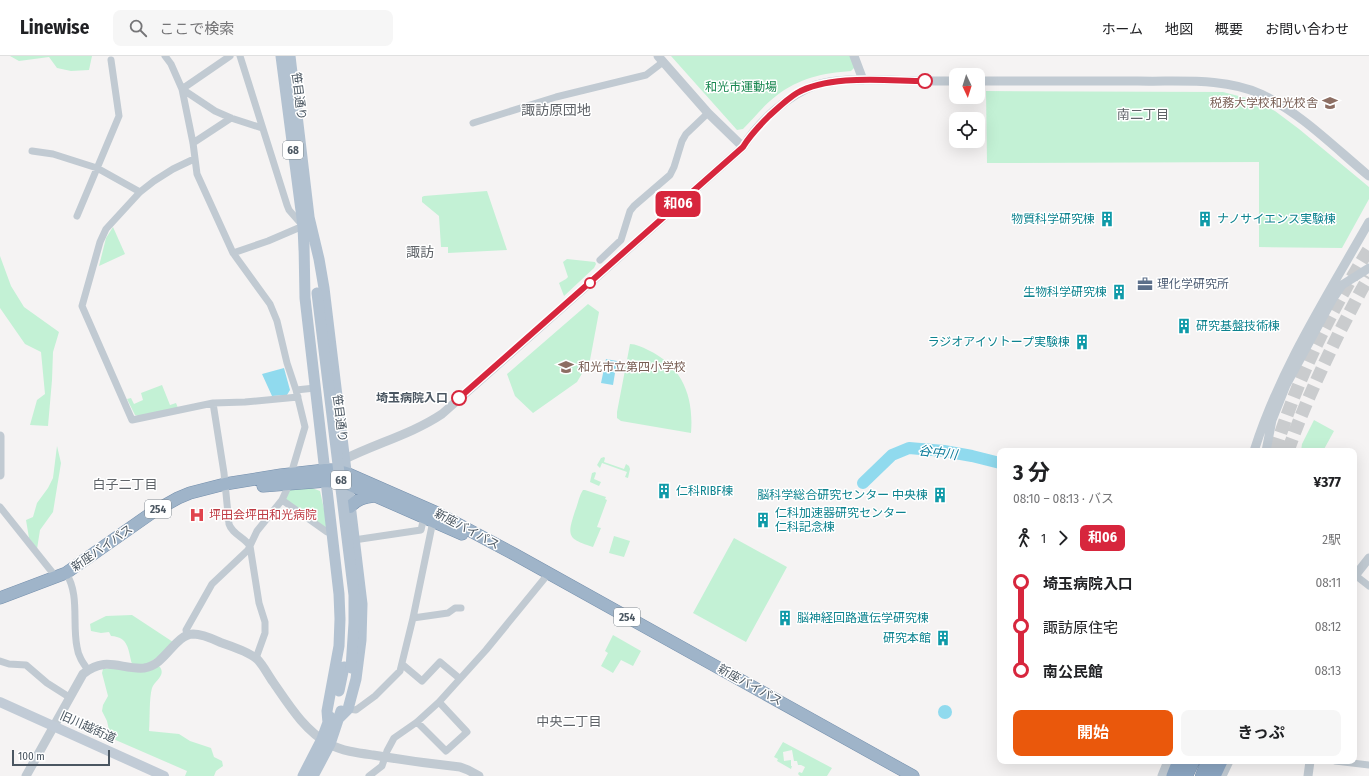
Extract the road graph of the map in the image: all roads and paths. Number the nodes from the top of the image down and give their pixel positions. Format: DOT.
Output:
graph roads {
  1 [pos="165,56"];
  2 [pos="230,56"];
  3 [pos="240,56"];
  4 [pos="281,56"];
  5 [pos="290,56"];
  6 [pos="854,56"];
  7 [pos="661,59"];
  8 [pos="112,60"];
  9 [pos="863,80"];
  10 [pos="949,81"];
  11 [pos="985,81"];
  12 [pos="182,89"];
  13 [pos="708,113"];
  14 [pos="231,118"];
  15 [pos="473,123"];
  16 [pos="262,128"];
  17 [pos="193,143"];
  18 [pos="743,147"];
  19 [pos="32,151"];
  20 [pos="194,159"];
  21 [pos="97,168"];
  22 [pos="1369,176"];
  23 [pos="140,192"];
  24 [pos="77,216"];
  25 [pos="306,222"];
  26 [pos="1369,222"];
  27 [pos="304,244"];
  28 [pos="233,253"];
  29 [pos="600,260"];
  30 [pos="1369,268"];
  31 [pos="314,295"];
  32 [pos="315,388"];
  33 [pos="297,394"];
  34 [pos="213,403"];
  35 [pos="341,435"];
  36 [pos="0,436"];
  37 [pos="321,438"];
  38 [pos="1255,448"];
  39 [pos="1267,448"];
  40 [pos="344,459"];
  41 [pos="0,475"];
  42 [pos="336,476"];
  43 [pos="290,478"];
  44 [pos="226,488"];
  45 [pos="375,496"];
  46 [pos="282,500"];
  47 [pos="0,507"];
  48 [pos="350,507"];
  49 [pos="428,519"];
  50 [pos="332,532"];
  51 [pos="354,540"];
  52 [pos="250,546"];
  53 [pos="1369,558"];
  54 [pos="1357,573"];
  55 [pos="64,576"];
  56 [pos="1357,577"];
  57 [pos="544,579"];
  58 [pos="1369,586"];
  59 [pos="0,598"];
  60 [pos="0,605"];
  61 [pos="460,608"];
  62 [pos="413,618"];
  63 [pos="187,635"];
  64 [pos="256,658"];
  65 [pos="0,661"];
  66 [pos="403,665"];
  67 [pos="348,668"];
  68 [pos="88,670"];
  69 [pos="459,678"];
  70 [pos="70,697"];
  71 [pos="0,702"];
  72 [pos="439,702"];
  73 [pos="348,710"];
  74 [pos="339,718"];
  75 [pos="417,722"];
  76 [pos="328,723"];
  77 [pos="54,726"];
  78 [pos="326,742"];
  79 [pos="386,758"];
  80 [pos="1357,763"];
  81 [pos="1167,764"];
  82 [pos="1178,764"];
  83 [pos="1192,764"];
  84 [pos="1207,764"];
  85 [pos="1219,764"];
  86 [pos="1228,764"];
  87 [pos="1310,764"];
  88 [pos="1369,764"];
  89 [pos="26,776"];
  90 [pos="164,776"];
  91 [pos="303,776"];
  92 [pos="313,776"];
  93 [pos="369,776"];
  94 [pos="479,776"];
  95 [pos="900,776"];
  96 [pos="913,776"];
  97 [pos="1162,776"];
  98 [pos="1172,776"];
  99 [pos="1186,776"];
  100 [pos="1202,776"];
  101 [pos="1214,776"];
  102 [pos="1222,776"];
  103 [pos="1308,776"];
  1 -- 12 [label="street"];
  2 -- 12 [label="street"];
  3 -- 16 [label="street"];
  4 -- 25 [label="main road, 笹目通り / 68"];
  5 -- 25 [label="main road, 笹目通り / 68"];
  6 -- 9 [label="street"];
  7 -- 13 [label="street"];
  7 -- 15 [label="street"];
  8 -- 21 [label="street"];
  9 -- 10 [label="street"];
  9 -- 18 [label="street"];
  11 -- 22 [label="street"];
  12 -- 14 [label="street"];
  12 -- 17 [label="street"];
  13 -- 18 [label="street"];
  13 -- 29 [label="street"];
  14 -- 16 [label="street"];
  14 -- 17 [label="street"];
  16 -- 25 [label="street"];
  17 -- 20 [label="street"];
  18 -- 40 [label="street"];
  19 -- 21 [label="street"];
  20 -- 23 [label="street"];
  20 -- 28 [label="street"];
  21 -- 23 [label="street"];
  21 -- 24 [label="street"];
  23 -- 34 [label="street"];
  25 -- 27 [label="main road, 笹目通り / 68"];
  25 -- 28 [label="street"];
  25 -- 31 [label="main road, 笹目通り / 68"];
  25 -- 35 [label="main road"];
  26 -- 38 [label="street"];
  27 -- 31 [label="main road, 笹目通り / 68"];
  27 -- 32 [label="main road"];
  28 -- 33 [label="street"];
  30 -- 39 [label="street"];
  31 -- 67 [label="main road, 笹目通り / 68"];
  32 -- 33 [label="street"];
  32 -- 37 [label="main road"];
  33 -- 34 [label="street"];
  33 -- 43 [label="street"];
  34 -- 44 [label="street"];
  35 -- 37 [label="main road"];
  35 -- 40 [label="main road"];
  36 -- 41 [label="street"];
  37 -- 42 [label="main road"];
  40 -- 42 [label="main road"];
  42 -- 43 [label="highway, 新座バイパス / 254"];
  42 -- 45 [label="highway, 新座バイパス / 254"];
  42 -- 48 [label="main road"];
  42 -- 50 [label="main road"];
  42 -- 96 [label="highway, 新座バイパス / 254"];
  43 -- 44 [label="highway, 新座バイパス / 254"];
  43 -- 46 [label="street"];
  44 -- 52 [label="street"];
  44 -- 55 [label="highway, 新座バイパス / 254"];
  45 -- 48 [label="highway"];
  45 -- 49 [label="highway, 新座バイパス / 254"];
  46 -- 50 [label="street"];
  46 -- 52 [label="street"];
  47 -- 55 [label="street"];
  48 -- 51 [label="main road"];
  49 -- 51 [label="street"];
  49 -- 57 [label="highway, 新座バイパス / 254"];
  49 -- 62 [label="street"];
  50 -- 76 [label="main road"];
  51 -- 73 [label="main road"];
  52 -- 63 [label="street"];
  52 -- 64 [label="street"];
  53 -- 54 [label="street"];
  55 -- 59 [label="highway, 新座バイパス / 254"];
  55 -- 60 [label="highway, 新座バイパス / 254"];
  55 -- 68 [label="street"];
  56 -- 58 [label="street"];
  57 -- 69 [label="street"];
  57 -- 95 [label="highway, 新座バイパス / 254"];
  61 -- 62 [label="street"];
  62 -- 66 [label="street"];
  63 -- 64 [label="street"];
  63 -- 68 [label="street"];
  64 -- 78 [label="street"];
  65 -- 70 [label="street"];
  66 -- 69 [label="street"];
  66 -- 73 [label="street"];
  67 -- 74 [label="main road, 笹目通り / 68"];
  67 -- 76 [label="main road, 笹目通り / 68"];
  68 -- 70 [label="street"];
  69 -- 72 [label="street"];
  70 -- 77 [label="street"];
  71 -- 77 [label="main road, 旧川越街道"];
  72 -- 75 [label="street"];
  72 -- 75 [label="street"];
  73 -- 74 [label="main road"];
  74 -- 78 [label="main road, 笹目通り / 68"];
  75 -- 79 [label="street"];
  76 -- 78 [label="main road, 笹目通り / 68"];
  77 -- 89 [label="street"];
  77 -- 90 [label="main road, 旧川越街道"];
  78 -- 79 [label="street"];
  78 -- 91 [label="main road, 笹目通り / 68"];
  78 -- 92 [label="main road, 笹目通り / 68"];
  79 -- 93 [label="street"];
  79 -- 94 [label="street"];
  80 -- 88 [label="street"];
  81 -- 97 [label="street"];
  82 -- 98 [label="highway"];
  83 -- 99 [label="highway"];
  84 -- 100 [label="highway"];
  85 -- 101 [label="highway"];
  86 -- 102 [label="street"];
  87 -- 103 [label="street"];
}
